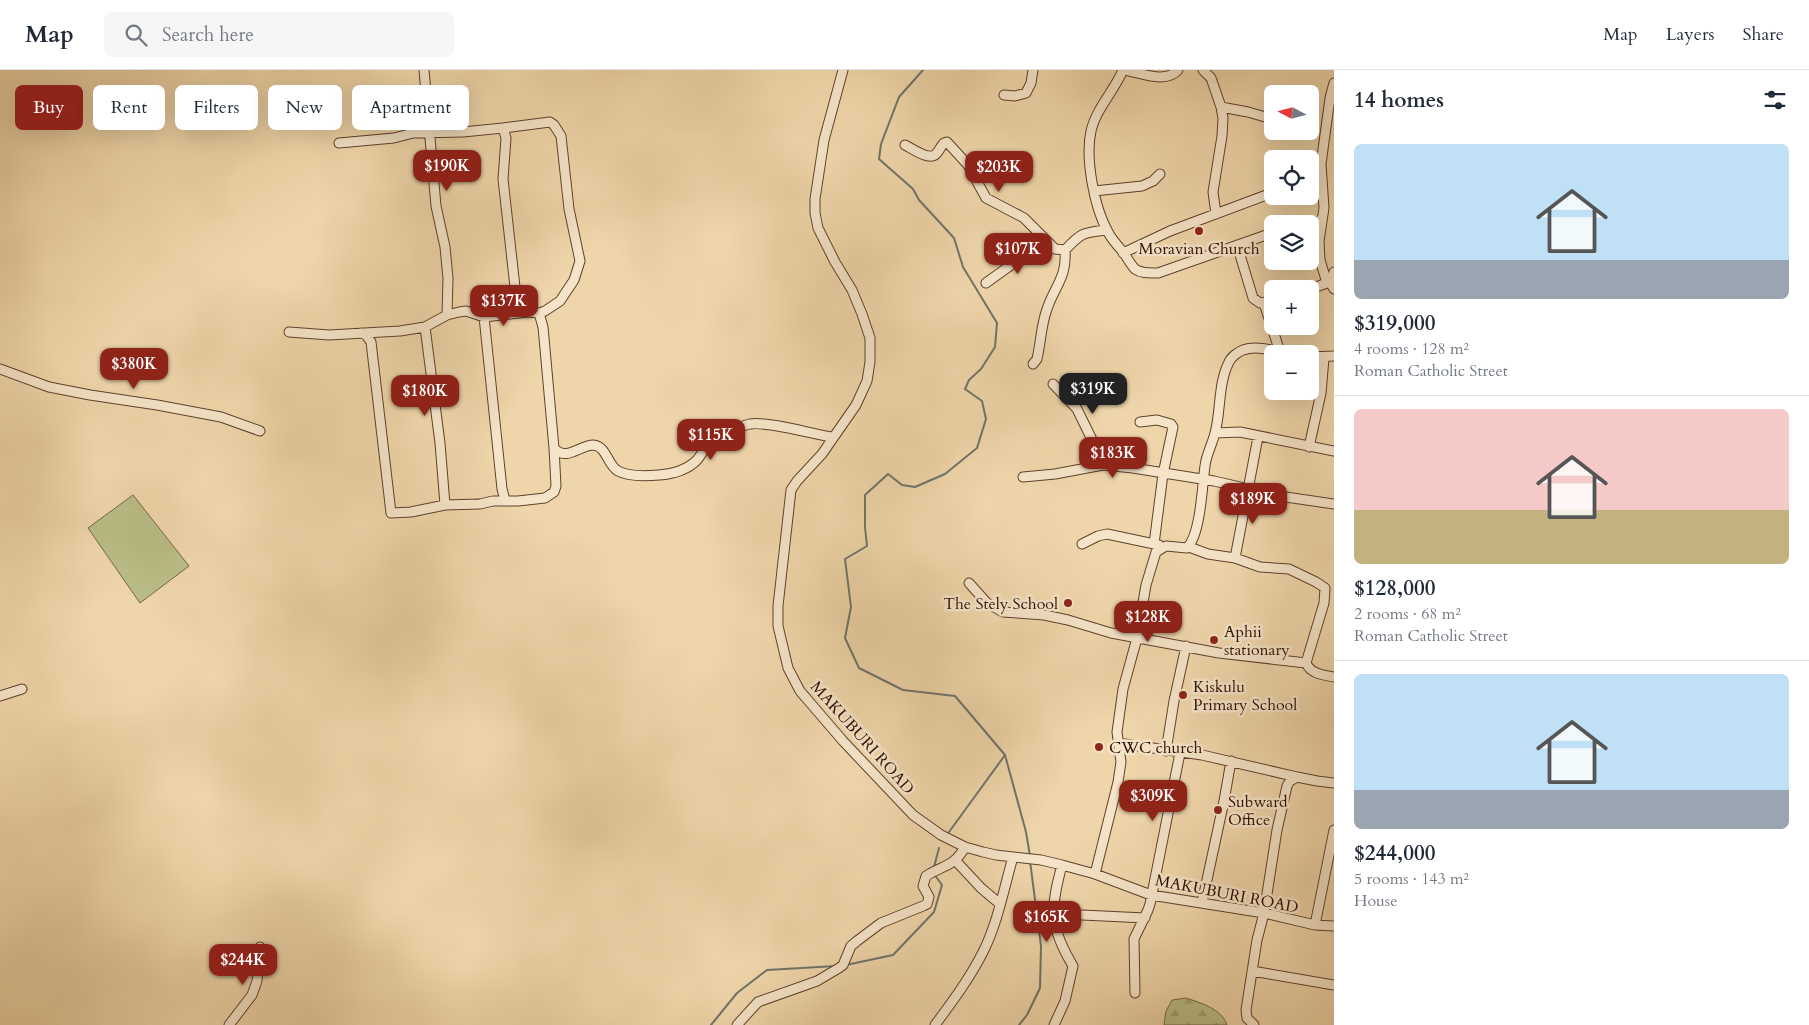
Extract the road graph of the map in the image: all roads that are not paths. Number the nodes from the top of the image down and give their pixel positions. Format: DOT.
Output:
graph roads {
  1 [pos="424,70"];
  2 [pos="843,70"];
  3 [pos="1033,70"];
  4 [pos="1124,70"];
  5 [pos="1178,70"];
  6 [pos="1203,70"];
  7 [pos="1334,83"];
  8 [pos="1004,95"];
  9 [pos="1221,108"];
  10 [pos="1264,117"];
  11 [pos="503,128"];
  12 [pos="429,133"];
  13 [pos="339,143"];
  14 [pos="905,145"];
  15 [pos="1160,174"];
  16 [pos="1321,177"];
  17 [pos="1094,191"];
  18 [pos="1264,195"];
  19 [pos="1216,214"];
  20 [pos="1322,220"];
  21 [pos="1319,221"];
  22 [pos="1106,230"];
  23 [pos="1264,236"];
  24 [pos="1049,243"];
  25 [pos="1237,245"];
  26 [pos="1065,250"];
  27 [pos="1123,253"];
  28 [pos="1334,272"];
  29 [pos="986,283"];
  30 [pos="1331,285"];
  31 [pos="1264,302"];
  32 [pos="528,312"];
  33 [pos="538,313"];
  34 [pos="447,315"];
  35 [pos="484,317"];
  36 [pos="425,327"];
  37 [pos="289,332"];
  38 [pos="360,333"];
  39 [pos="1264,349"];
  40 [pos="1334,356"];
  41 [pos="1319,358"];
  42 [pos="1324,358"];
  43 [pos="1033,364"];
  44 [pos="0,369"];
  45 [pos="1053,384"];
  46 [pos="1140,422"];
  47 [pos="260,431"];
  48 [pos="1215,433"];
  49 [pos="832,437"];
  50 [pos="1258,437"];
  51 [pos="1309,447"];
  52 [pos="554,448"];
  53 [pos="1334,451"];
  54 [pos="1103,465"];
  55 [pos="1163,474"];
  56 [pos="1023,477"];
  57 [pos="1204,479"];
  58 [pos="1247,489"];
  59 [pos="505,500"];
  60 [pos="1334,504"];
  61 [pos="445,505"];
  62 [pos="1082,544"];
  63 [pos="1154,544"];
  64 [pos="1166,546"];
  65 [pos="1189,547"];
  66 [pos="1235,558"];
  67 [pos="968,583"];
  68 [pos="1329,589"];
  69 [pos="1137,638"];
  70 [pos="1186,646"];
  71 [pos="1306,663"];
  72 [pos="1334,677"];
  73 [pos="22,690"];
  74 [pos="0,696"];
  75 [pos="1118,743"];
  76 [pos="1166,751"];
  77 [pos="1180,753"];
  78 [pos="1231,761"];
  79 [pos="1296,777"];
  80 [pos="1334,782"];
  81 [pos="1334,830"];
  82 [pos="965,847"];
  83 [pos="1013,857"];
  84 [pos="955,860"];
  85 [pos="1062,864"];
  86 [pos="1095,874"];
  87 [pos="1151,895"];
  88 [pos="1202,903"];
  89 [pos="1000,904"];
  90 [pos="1264,913"];
  91 [pos="1082,915"];
  92 [pos="1145,918"];
  93 [pos="1315,925"];
  94 [pos="1334,926"];
  95 [pos="260,947"];
  96 [pos="1252,972"];
  97 [pos="1334,986"];
  98 [pos="1135,993"];
  99 [pos="1252,1024"];
  100 [pos="229,1025"];
  101 [pos="737,1025"];
  102 [pos="935,1025"];
  103 [pos="1054,1025"];
  1 -- 12 [label="street"];
  2 -- 49 [label="street, MAKUBURI ROAD"];
  3 -- 8 [label="street"];
  4 -- 5 [label="street"];
  4 -- 17 [label="street"];
  6 -- 9 [label="street"];
  7 -- 16 [label="street"];
  9 -- 10 [label="street"];
  9 -- 19 [label="street"];
  11 -- 12 [label="street"];
  11 -- 32 [label="street"];
  11 -- 33 [label="street"];
  12 -- 13 [label="street"];
  12 -- 34 [label="street"];
  14 -- 24 [label="street"];
  15 -- 17 [label="street"];
  16 -- 20 [label="street"];
  17 -- 22 [label="street"];
  18 -- 19 [label="street"];
  19 -- 27 [label="street"];
  20 -- 21 [label="street"];
  20 -- 30 [label="street"];
  22 -- 26 [label="street"];
  22 -- 27 [label="street"];
  23 -- 25 [label="street"];
  24 -- 26 [label="street"];
  24 -- 29 [label="street"];
  25 -- 27 [label="street"];
  25 -- 31 [label="street"];
  26 -- 43 [label="street"];
  28 -- 30 [label="street"];
  32 -- 33 [label="street"];
  32 -- 35 [label="street"];
  33 -- 52 [label="street"];
  34 -- 35 [label="street"];
  34 -- 36 [label="street"];
  35 -- 59 [label="street"];
  36 -- 38 [label="street"];
  36 -- 61 [label="street"];
  37 -- 38 [label="street"];
  38 -- 61 [label="street"];
  39 -- 48 [label="street"];
  40 -- 42 [label="street"];
  41 -- 42 [label="street"];
  42 -- 51 [label="street"];
  44 -- 47 [label="street"];
  45 -- 54 [label="street"];
  46 -- 55 [label="street"];
  48 -- 50 [label="street"];
  48 -- 57 [label="street"];
  49 -- 52 [label="street"];
  49 -- 82 [label="street, MAKUBURI ROAD"];
  50 -- 51 [label="street"];
  50 -- 58 [label="street"];
  51 -- 53 [label="street"];
  52 -- 59 [label="street"];
  54 -- 55 [label="street"];
  54 -- 56 [label="street"];
  55 -- 57 [label="street"];
  55 -- 63 [label="street"];
  57 -- 58 [label="street"];
  57 -- 65 [label="street"];
  58 -- 60 [label="street"];
  58 -- 66 [label="street"];
  59 -- 61 [label="street"];
  62 -- 63 [label="street"];
  63 -- 64 [label="street"];
  64 -- 65 [label="street"];
  64 -- 69 [label="street"];
  65 -- 66 [label="street"];
  66 -- 68 [label="street"];
  67 -- 69 [label="street"];
  68 -- 71 [label="street"];
  69 -- 70 [label="street"];
  69 -- 75 [label="street"];
  70 -- 71 [label="street"];
  70 -- 76 [label="street"];
  71 -- 72 [label="street"];
  73 -- 74 [label="street"];
  75 -- 76 [label="street"];
  75 -- 86 [label="street"];
  76 -- 77 [label="street"];
  77 -- 78 [label="street"];
  77 -- 87 [label="street"];
  78 -- 79 [label="street"];
  78 -- 88 [label="street"];
  79 -- 80 [label="street"];
  79 -- 90 [label="street"];
  81 -- 93 [label="street"];
  82 -- 83 [label="street, MAKUBURI ROAD"];
  82 -- 84 [label="street"];
  83 -- 85 [label="street, MAKUBURI ROAD"];
  83 -- 89 [label="street"];
  84 -- 89 [label="street"];
  84 -- 101 [label="street"];
  85 -- 86 [label="street, MAKUBURI ROAD"];
  85 -- 103 [label="street"];
  86 -- 87 [label="street, MAKUBURI ROAD"];
  87 -- 88 [label="street, MAKUBURI ROAD"];
  87 -- 92 [label="street"];
  88 -- 90 [label="street, MAKUBURI ROAD"];
  89 -- 102 [label="street"];
  90 -- 93 [label="street, MAKUBURI ROAD"];
  90 -- 96 [label="street"];
  91 -- 92 [label="street"];
  92 -- 98 [label="street"];
  93 -- 94 [label="street, MAKUBURI ROAD"];
  95 -- 100 [label="street"];
  96 -- 97 [label="street"];
  96 -- 99 [label="street"];
}
